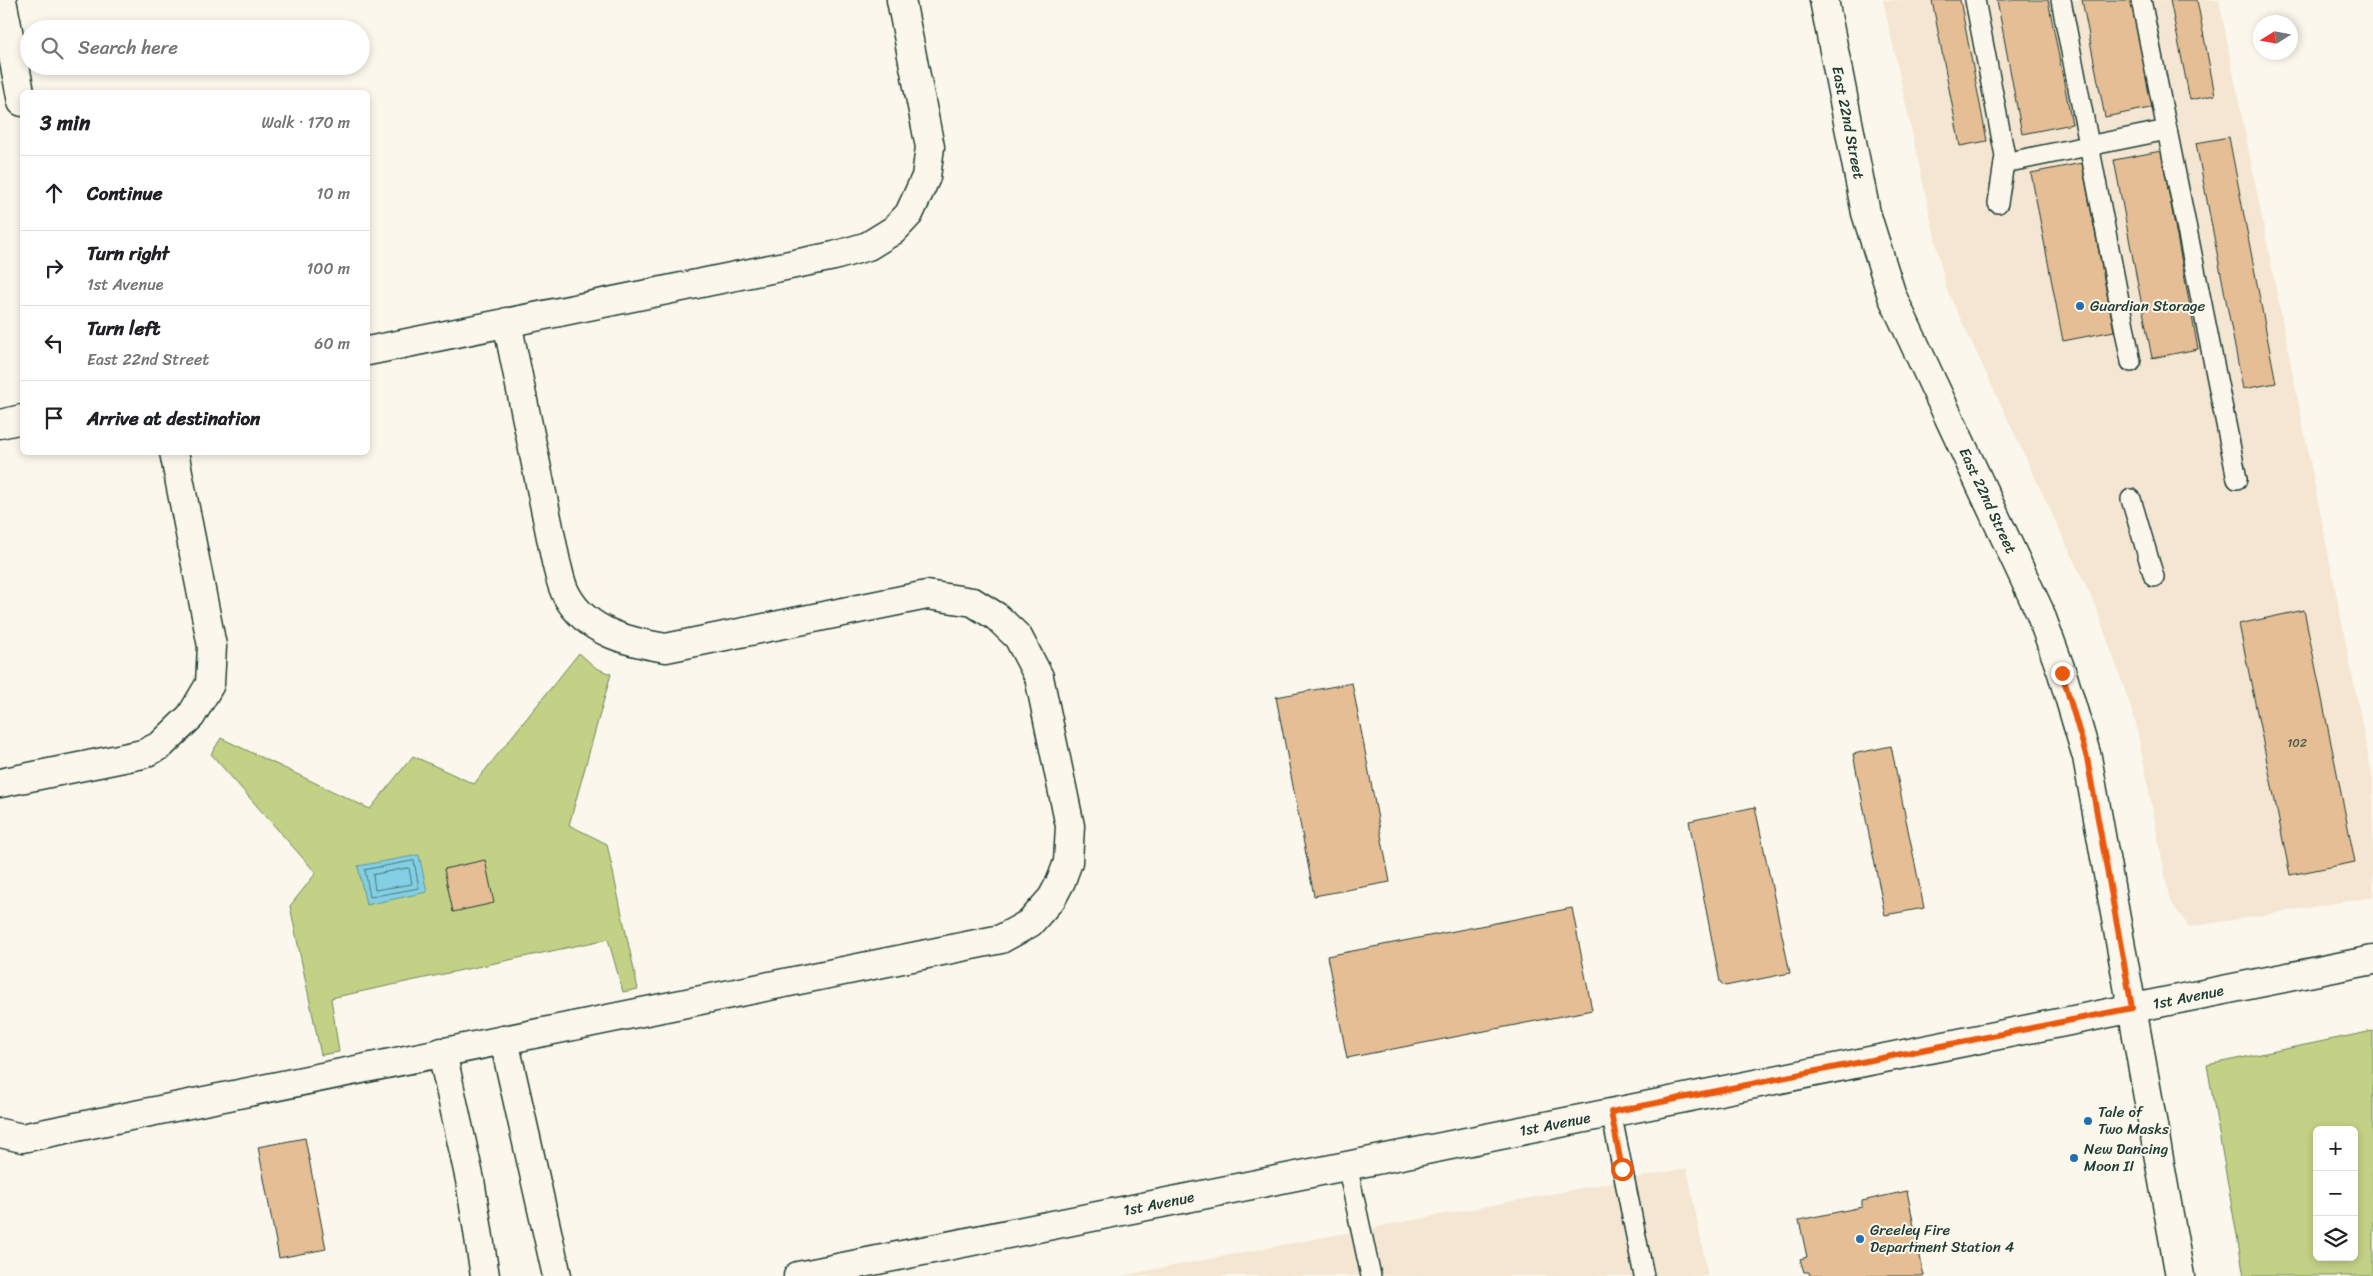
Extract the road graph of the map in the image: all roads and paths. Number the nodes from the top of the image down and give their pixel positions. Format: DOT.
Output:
graph roads {
  1 [pos="2,0"];
  2 [pos="901,0"];
  3 [pos="1824,0"];
  4 [pos="1975,0"];
  5 [pos="2061,0"];
  6 [pos="2141,0"];
  7 [pos="20,92"];
  8 [pos="2167,130"];
  9 [pos="2090,146"];
  10 [pos="2004,164"];
  11 [pos="1998,203"];
  12 [pos="507,322"];
  13 [pos="370,351"];
  14 [pos="2131,362"];
  15 [pos="20,419"];
  16 [pos="0,424"];
  17 [pos="175,455"];
  18 [pos="2237,479"];
  19 [pos="2131,499"];
  20 [pos="2154,576"];
  21 [pos="0,783"];
  22 [pos="2373,960"];
  23 [pos="2132,1008"];
  24 [pos="504,1040"];
  25 [pos="442,1052"];
  26 [pos="1611,1112"];
  27 [pos="0,1133"];
  28 [pos="1347,1165"];
  29 [pos="485,1276"];
  30 [pos="557,1276"];
  31 [pos="798,1276"];
  32 [pos="1371,1276"];
  33 [pos="1644,1276"];
  34 [pos="2180,1276"];
  1 -- 7 [label="street"];
  2 -- 12 [label="street"];
  3 -- 23 [label="street, East 22nd Street"];
  4 -- 10 [label="lane"];
  5 -- 9 [label="lane"];
  6 -- 8 [label="lane"];
  8 -- 9 [label="lane"];
  8 -- 18 [label="lane"];
  9 -- 10 [label="lane"];
  9 -- 14 [label="lane"];
  10 -- 11 [label="lane"];
  12 -- 13 [label="street"];
  12 -- 24 [label="street"];
  15 -- 16 [label="street"];
  17 -- 21 [label="street"];
  19 -- 20 [label="lane"];
  22 -- 23 [label="street, 1st Avenue"];
  23 -- 26 [label="street, 1st Avenue"];
  23 -- 34 [label="street, East 22nd Street"];
  24 -- 25 [label="street"];
  24 -- 30 [label="street"];
  25 -- 27 [label="street"];
  25 -- 29 [label="street"];
  26 -- 28 [label="street, 1st Avenue"];
  26 -- 33 [label="lane"];
  28 -- 31 [label="street, 1st Avenue"];
  28 -- 32 [label="lane"];
}
